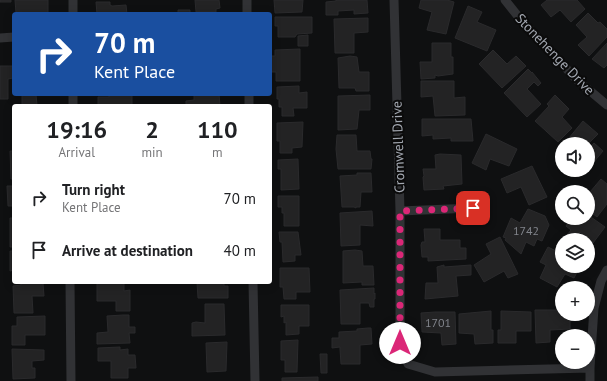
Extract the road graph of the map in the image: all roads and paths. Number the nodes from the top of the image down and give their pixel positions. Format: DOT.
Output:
graph roads {
  1 [pos="73,0"];
  2 [pos="247,0"];
  3 [pos="394,0"];
  4 [pos="505,0"];
  5 [pos="73,12"];
  6 [pos="247,12"];
  7 [pos="12,37"];
  8 [pos="0,38"];
  9 [pos="607,106"];
  10 [pos="473,208"];
  11 [pos="400,211"];
  12 [pos="607,270"];
  13 [pos="70,284"];
  14 [pos="253,284"];
  15 [pos="593,329"];
  16 [pos="555,369"];
  17 [pos="590,369"];
  18 [pos="72,381"];
  19 [pos="256,381"];
  20 [pos="590,381"];
  1 -- 5 [label="street"];
  2 -- 6 [label="street"];
  3 -- 11 [label="street, Cromwell Drive"];
  4 -- 9 [label="street, Stonehenge Drive"];
  7 -- 8 [label="street"];
  10 -- 11 [label="street"];
  11 -- 16 [label="street, Cromwell Drive"];
  12 -- 15 [label="street"];
  13 -- 18 [label="street"];
  14 -- 19 [label="street"];
  17 -- 20 [label="street"];
}
